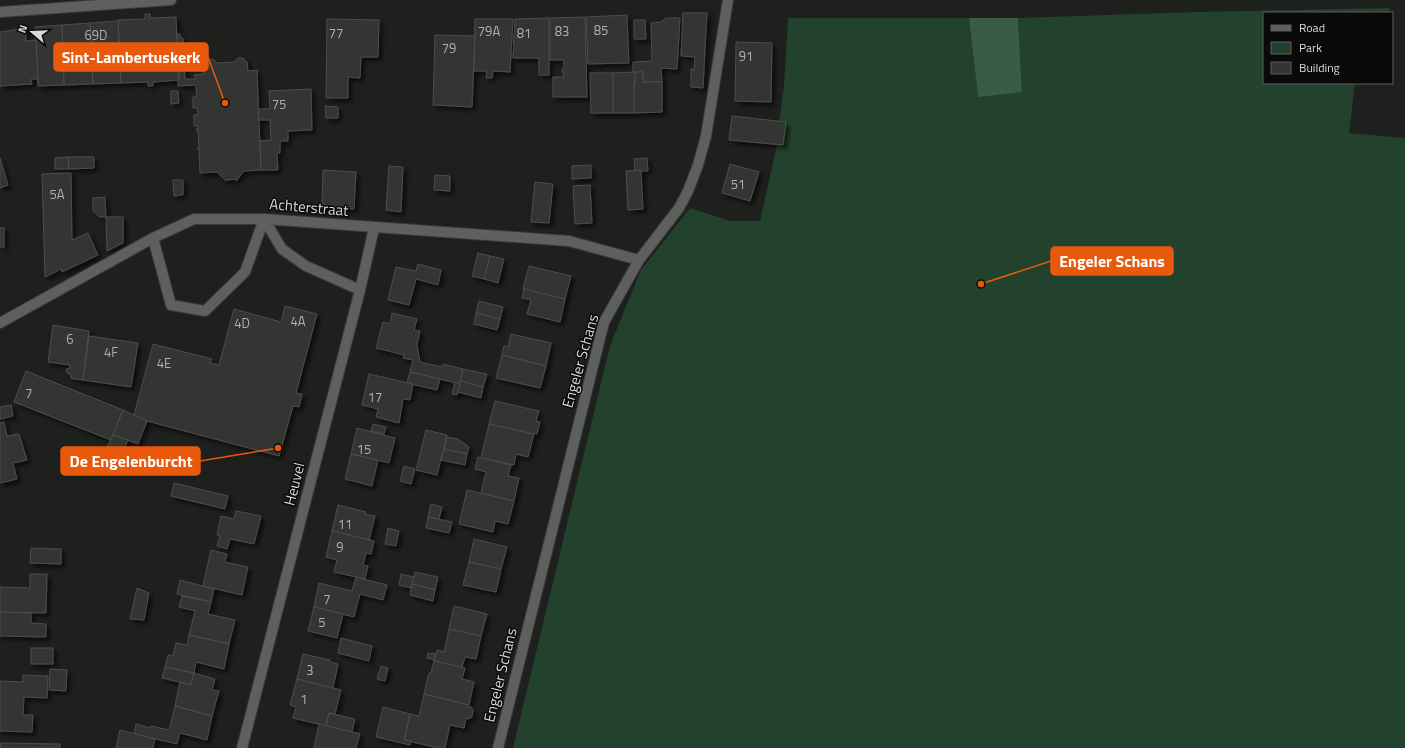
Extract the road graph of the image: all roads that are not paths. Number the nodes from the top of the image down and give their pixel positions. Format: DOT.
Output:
graph roads {
  1 [pos="171,0"];
  2 [pos="728,0"];
  3 [pos="0,12"];
  4 [pos="264,219"];
  5 [pos="374,228"];
  6 [pos="152,238"];
  7 [pos="639,260"];
  8 [pos="360,290"];
  9 [pos="0,323"];
  10 [pos="242,748"];
  11 [pos="498,748"];
  1 -- 3 [label="street"];
  2 -- 7 [label="street, Engeler Schans"];
  4 -- 5 [label="street, Achterstraat"];
  4 -- 6 [label="street, Achterstraat"];
  4 -- 6 [label="street"];
  4 -- 8 [label="street"];
  5 -- 7 [label="street, Achterstraat"];
  5 -- 8 [label="street, Heuvel"];
  6 -- 9 [label="street, Achterstraat"];
  7 -- 11 [label="street, Engeler Schans"];
  8 -- 10 [label="street, Heuvel"];
}
